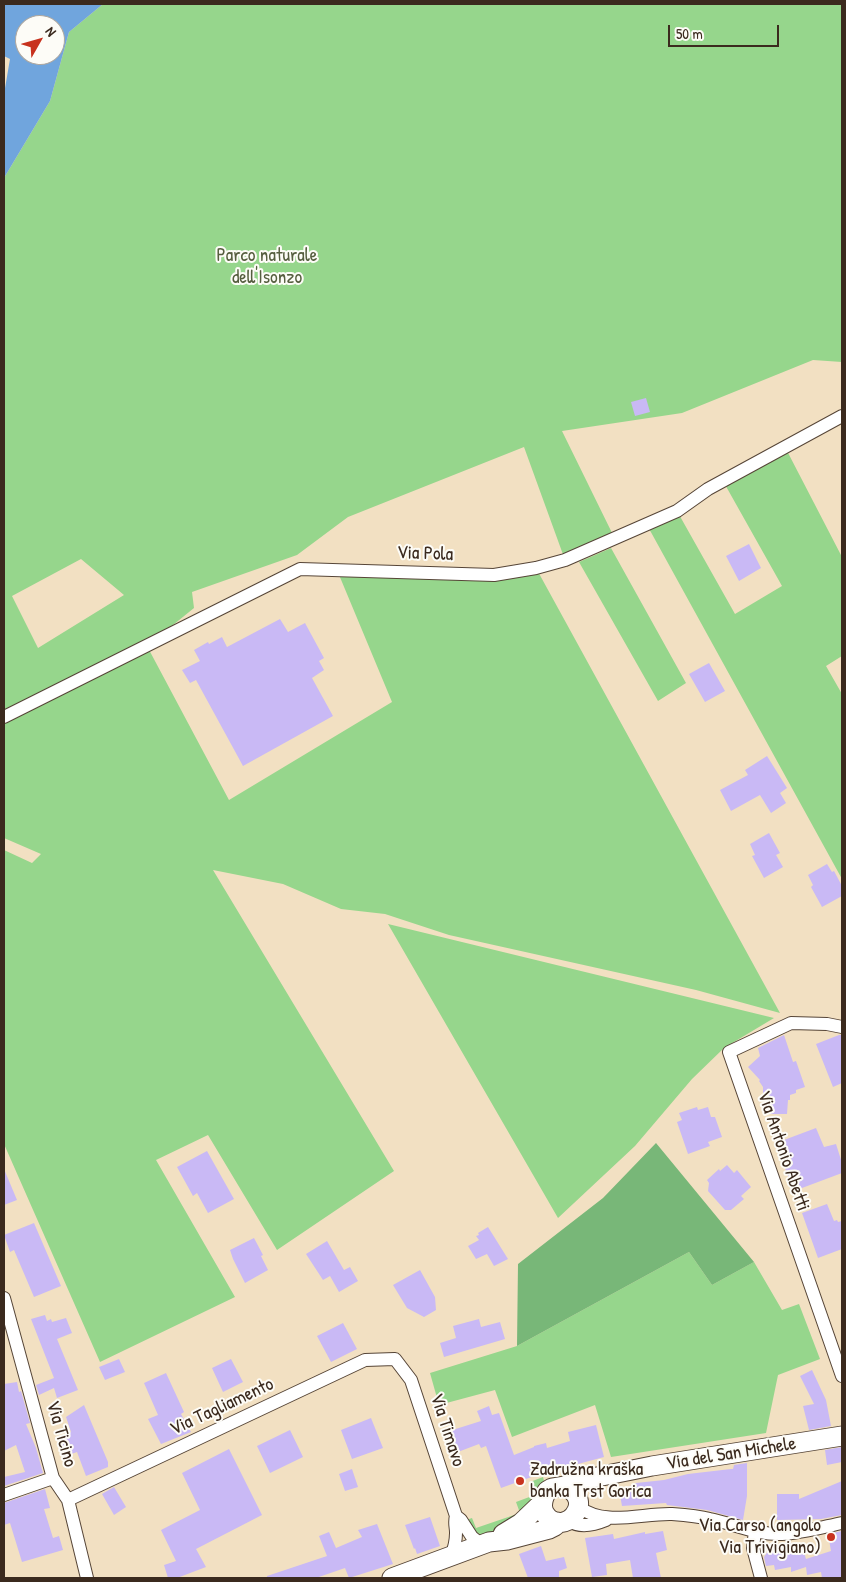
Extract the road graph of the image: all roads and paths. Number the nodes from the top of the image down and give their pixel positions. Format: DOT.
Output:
graph roads {
  1 [pos="842,416"];
  2 [pos="4,717"];
  3 [pos="842,1027"];
  4 [pos="4,1298"];
  5 [pos="395,1359"];
  6 [pos="842,1376"];
  7 [pos="842,1436"];
  8 [pos="620,1473"];
  9 [pos="53,1478"];
  10 [pos="564,1486"];
  11 [pos="4,1495"];
  12 [pos="68,1500"];
  13 [pos="542,1503"];
  14 [pos="571,1513"];
  15 [pos="456,1516"];
  16 [pos="842,1523"];
  17 [pos="755,1531"];
  18 [pos="486,1544"];
  19 [pos="451,1557"];
  20 [pos="87,1578"];
  21 [pos="392,1578"];
  22 [pos="761,1578"];
  1 -- 2 [label="street, Via Pola"];
  3 -- 6 [label="street, Via Antonio Abetti"];
  4 -- 9 [label="street, Via Ticino"];
  5 -- 12 [label="street, Via Tagliamento"];
  5 -- 15 [label="street, Via Timavo"];
  7 -- 8 [label="main road, Via del San Michele"];
  8 -- 10 [label="main road, Via del San Michele"];
  8 -- 14 [label="main road, Via del San Michele"];
  9 -- 11 [label="street"];
  9 -- 12 [label="street, Via Ticino"];
  10 -- 13 [label="main road, Via del San Michele"];
  10 -- 14 [label="main road"];
  12 -- 20 [label="street, Via Ticino"];
  13 -- 14 [label="main road"];
  13 -- 18 [label="main road, Via del San Michele"];
  14 -- 17 [label="street"];
  14 -- 18 [label="main road, Via del San Michele"];
  15 -- 18 [label="street, Via Timavo"];
  15 -- 19 [label="street, Via Timavo"];
  16 -- 17 [label="street"];
  17 -- 22 [label="street"];
  18 -- 19 [label="main road, Via del San Michele"];
  19 -- 21 [label="main road, Via del San Michele"];
}
